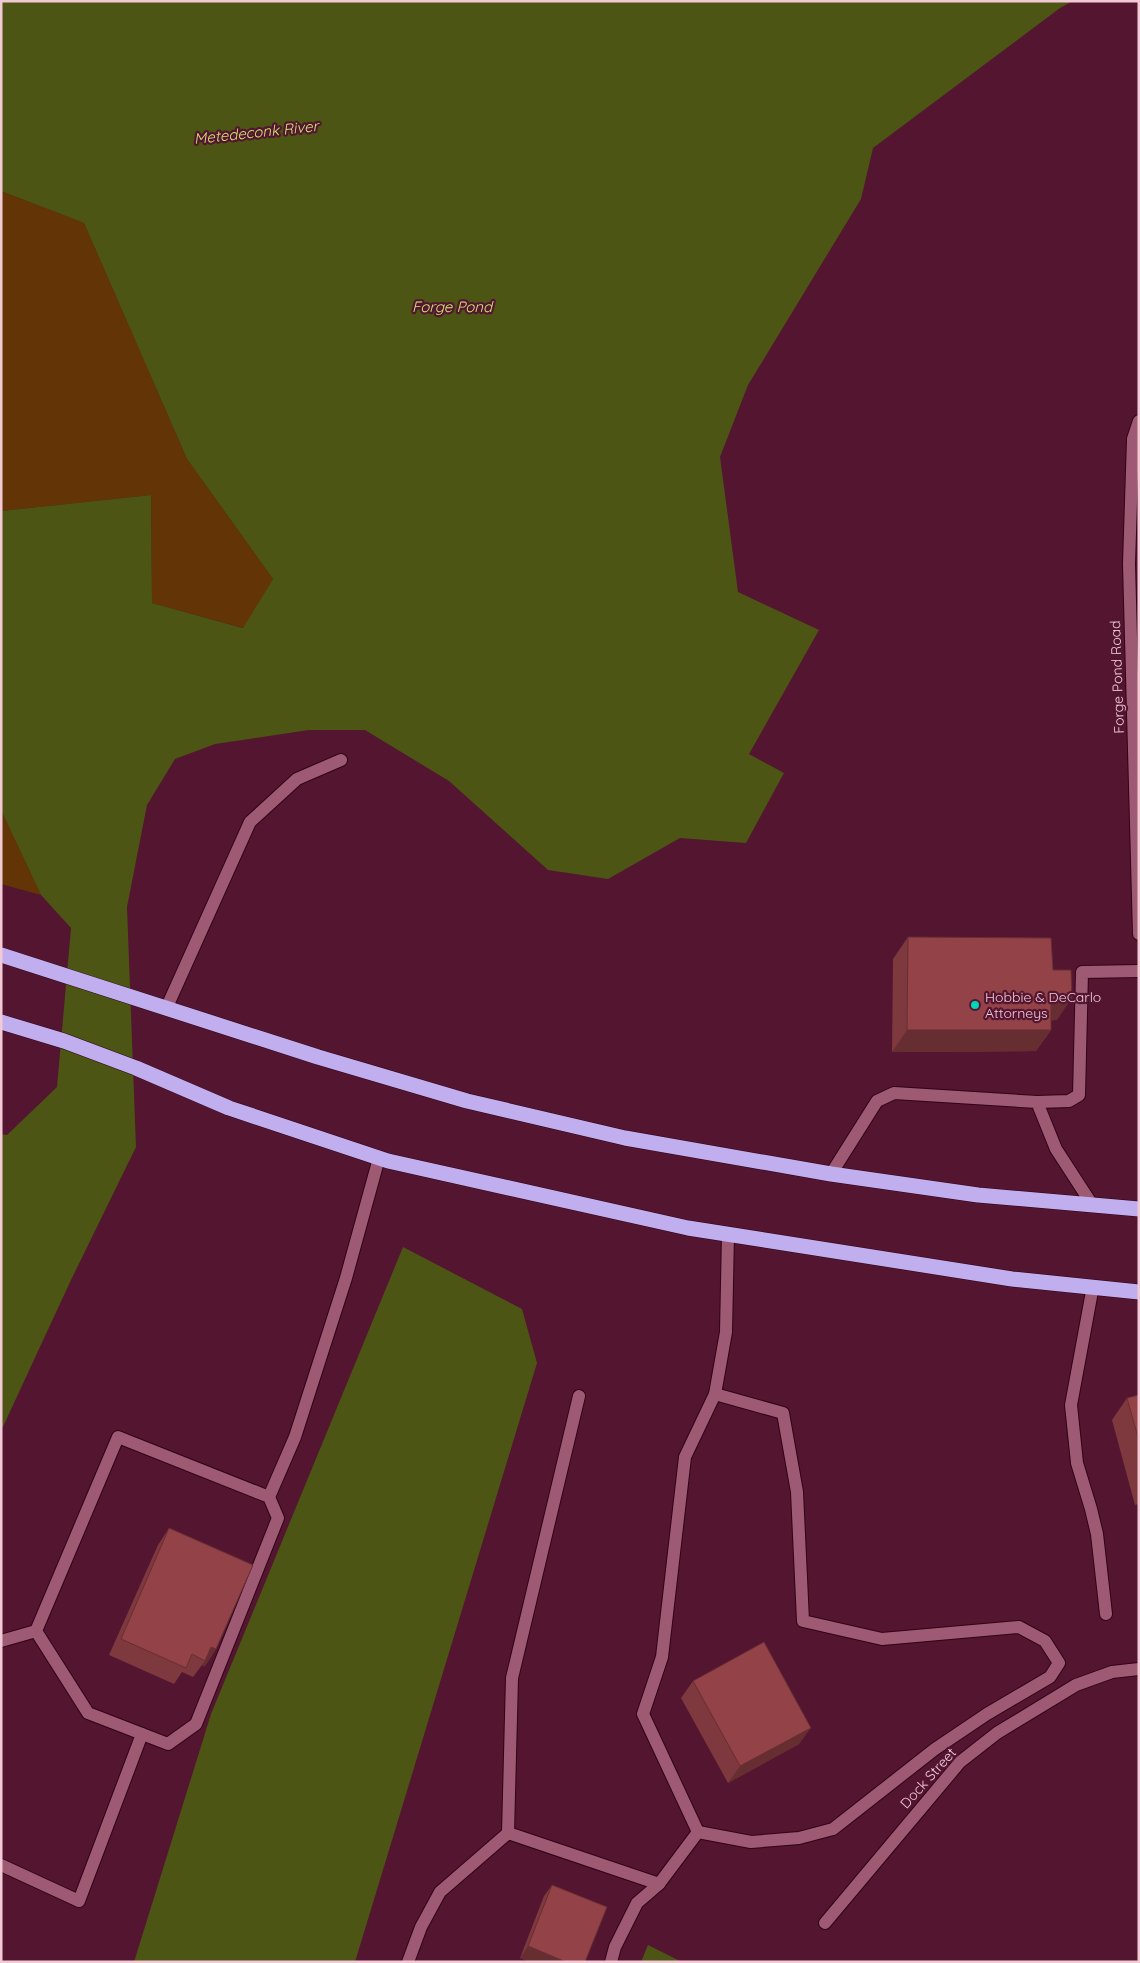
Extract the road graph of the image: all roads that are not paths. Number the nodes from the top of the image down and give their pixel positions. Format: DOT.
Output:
graph roads {
  1 [pos="1139,421"];
  2 [pos="341,760"];
  3 [pos="1139,934"];
  4 [pos="1,955"];
  5 [pos="1139,971"];
  6 [pos="166,1009"];
  7 [pos="1,1022"];
  8 [pos="1037,1102"];
  9 [pos="379,1158"];
  10 [pos="831,1174"];
  11 [pos="1093,1206"];
  12 [pos="1139,1210"];
  13 [pos="728,1234"];
  14 [pos="1093,1286"];
  15 [pos="1139,1292"];
  16 [pos="715,1394"];
  17 [pos="580,1396"];
  18 [pos="269,1497"];
  19 [pos="1106,1614"];
  20 [pos="36,1631"];
  21 [pos="1,1641"];
  22 [pos="1139,1670"];
  23 [pos="142,1734"];
  24 [pos="698,1832"];
  25 [pos="508,1833"];
  26 [pos="1,1865"];
  27 [pos="659,1884"];
  28 [pos="825,1923"];
  29 [pos="408,1962"];
  30 [pos="610,1962"];
  1 -- 3 [label="street, Forge Pond Road"];
  2 -- 6 [label="street"];
  4 -- 6 [label="highway"];
  5 -- 8 [label="street"];
  6 -- 10 [label="highway"];
  7 -- 9 [label="highway"];
  8 -- 10 [label="street"];
  8 -- 11 [label="street"];
  9 -- 13 [label="highway"];
  9 -- 18 [label="street"];
  10 -- 11 [label="highway"];
  11 -- 12 [label="highway"];
  13 -- 14 [label="highway"];
  13 -- 16 [label="street"];
  14 -- 15 [label="highway"];
  14 -- 19 [label="street"];
  16 -- 24 [label="street"];
  16 -- 24 [label="street"];
  17 -- 25 [label="street"];
  18 -- 20 [label="street"];
  18 -- 23 [label="street"];
  20 -- 21 [label="street"];
  20 -- 23 [label="street"];
  22 -- 28 [label="street, Dock Street"];
  23 -- 26 [label="street"];
  24 -- 27 [label="street"];
  25 -- 27 [label="street"];
  25 -- 29 [label="street"];
  27 -- 30 [label="street"];
}
